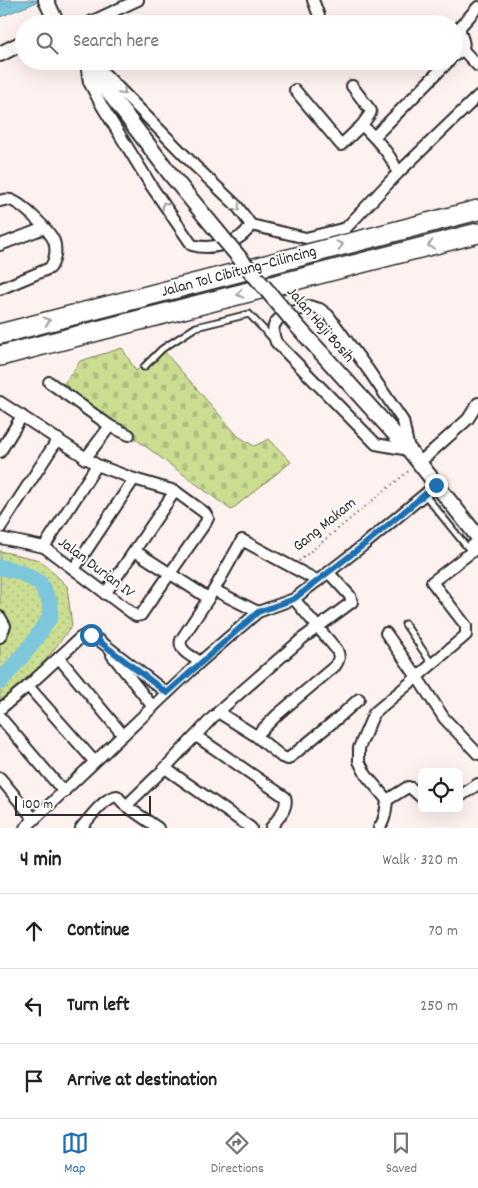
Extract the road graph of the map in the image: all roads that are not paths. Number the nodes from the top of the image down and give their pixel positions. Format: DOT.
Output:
graph roads {
  1 [pos="138,0"];
  2 [pos="313,0"];
  3 [pos="47,3"];
  4 [pos="478,7"];
  5 [pos="53,15"];
  6 [pos="106,15"];
  7 [pos="319,15"];
  8 [pos="463,24"];
  9 [pos="15,46"];
  10 [pos="0,54"];
  11 [pos="463,56"];
  12 [pos="478,66"];
  13 [pos="87,70"];
  14 [pos="91,70"];
  15 [pos="99,70"];
  16 [pos="440,70"];
  17 [pos="352,86"];
  18 [pos="295,90"];
  19 [pos="478,96"];
  20 [pos="362,125"];
  21 [pos="374,137"];
  22 [pos="398,173"];
  23 [pos="0,201"];
  24 [pos="478,210"];
  25 [pos="251,225"];
  26 [pos="44,228"];
  27 [pos="478,233"];
  28 [pos="0,245"];
  29 [pos="0,289"];
  30 [pos="0,334"];
  31 [pos="276,342"];
  32 [pos="0,356"];
  33 [pos="144,367"];
  34 [pos="49,382"];
  35 [pos="0,402"];
  36 [pos="478,403"];
  37 [pos="22,416"];
  38 [pos="110,426"];
  39 [pos="129,435"];
  40 [pos="58,439"];
  41 [pos="409,450"];
  42 [pos="0,452"];
  43 [pos="85,458"];
  44 [pos="419,463"];
  45 [pos="97,466"];
  46 [pos="134,479"];
  47 [pos="436,485"];
  48 [pos="175,491"];
  49 [pos="425,494"];
  50 [pos="0,528"];
  51 [pos="478,537"];
  52 [pos="0,538"];
  53 [pos="478,546"];
  54 [pos="44,547"];
  55 [pos="136,551"];
  56 [pos="74,569"];
  57 [pos="170,573"];
  58 [pos="329,573"];
  59 [pos="318,581"];
  60 [pos="105,594"];
  61 [pos="211,594"];
  62 [pos="294,599"];
  63 [pos="258,612"];
  64 [pos="0,617"];
  65 [pos="405,624"];
  66 [pos="318,626"];
  67 [pos="386,633"];
  68 [pos="0,637"];
  69 [pos="100,641"];
  70 [pos="59,658"];
  71 [pos="200,662"];
  72 [pos="432,664"];
  73 [pos="417,677"];
  74 [pos="28,686"];
  75 [pos="167,693"];
  76 [pos="359,698"];
  77 [pos="0,708"];
  78 [pos="153,708"];
  79 [pos="214,716"];
  80 [pos="0,718"];
  81 [pos="123,734"];
  82 [pos="196,736"];
  83 [pos="256,736"];
  84 [pos="478,754"];
  85 [pos="94,761"];
  86 [pos="165,768"];
  87 [pos="0,778"];
  88 [pos="478,784"];
  89 [pos="64,792"];
  90 [pos="418,794"];
  91 [pos="463,794"];
  92 [pos="387,800"];
  93 [pos="126,806"];
  94 [pos="34,819"];
  95 [pos="25,828"];
  96 [pos="80,828"];
  97 [pos="158,828"];
  98 [pos="251,828"];
  99 [pos="271,828"];
  100 [pos="380,828"];
  1 -- 6 [label="street"];
  2 -- 7 [label="street"];
  3 -- 5 [label="main road"];
  4 -- 8 [label="street"];
  9 -- 10 [label="main road"];
  11 -- 12 [label="street"];
  25 -- 13 [label="street, one-way"];
  14 -- 41 [label="main road, Jalan Haji Bosih, bridge"];
  15 -- 25 [label="street, one-way"];
  16 -- 21 [label="street"];
  17 -- 20 [label="street"];
  18 -- 20 [label="street"];
  19 -- 22 [label="street"];
  20 -- 21 [label="street"];
  21 -- 22 [label="street"];
  22 -- 25 [label="street"];
  23 -- 26 [label="street"];
  30 -- 24 [label="highway, Jalan Tol Cibitung–Cilincing, one-way"];
  26 -- 28 [label="street"];
  26 -- 29 [label="street"];
  27 -- 32 [label="highway, Jalan Tol Cibitung–Cilincing, one-way"];
  31 -- 33 [label="lane"];
  31 -- 41 [label="street"];
  31 -- 41 [label="street"];
  34 -- 38 [label="street"];
  35 -- 37 [label="street"];
  36 -- 44 [label="street"];
  37 -- 40 [label="street"];
  37 -- 42 [label="street"];
  38 -- 39 [label="street"];
  38 -- 43 [label="street"];
  40 -- 43 [label="street"];
  40 -- 50 [label="street"];
  41 -- 44 [label="main road, Jalan Haji Bosih"];
  43 -- 45 [label="street"];
  44 -- 47 [label="main road, Jalan Haji Bosih"];
  45 -- 46 [label="street"];
  45 -- 54 [label="street"];
  46 -- 48 [label="street"];
  46 -- 56 [label="street"];
  47 -- 49 [label="street"];
  47 -- 51 [label="main road, Jalan Haji Bosih"];
  48 -- 55 [label="street"];
  48 -- 57 [label="street"];
  49 -- 51 [label="lane"];
  49 -- 58 [label="street"];
  52 -- 54 [label="street, Jalan Durian IV"];
  53 -- 72 [label="street"];
  54 -- 56 [label="street, Jalan Durian IV"];
  55 -- 57 [label="street"];
  55 -- 60 [label="street"];
  56 -- 60 [label="street, Jalan Durian IV"];
  57 -- 60 [label="street, Jalan Durian IV"];
  57 -- 61 [label="street"];
  58 -- 59 [label="street"];
  58 -- 66 [label="street"];
  59 -- 61 [label="street"];
  59 -- 62 [label="street"];
  61 -- 63 [label="street"];
  61 -- 71 [label="street"];
  62 -- 63 [label="street"];
  62 -- 66 [label="street"];
  63 -- 71 [label="street"];
  64 -- 68 [label="street"];
  65 -- 72 [label="lane"];
  66 -- 83 [label="street"];
  66 -- 83 [label="street"];
  67 -- 73 [label="street"];
  69 -- 70 [label="street"];
  69 -- 75 [label="street"];
  69 -- 78 [label="street"];
  70 -- 74 [label="street"];
  70 -- 81 [label="street"];
  71 -- 75 [label="street"];
  72 -- 73 [label="street"];
  73 -- 84 [label="street"];
  73 -- 92 [label="street"];
  74 -- 77 [label="street"];
  74 -- 85 [label="street"];
  75 -- 78 [label="street"];
  76 -- 83 [label="street"];
  78 -- 81 [label="street"];
  79 -- 82 [label="street"];
  80 -- 89 [label="street"];
  81 -- 85 [label="street"];
  82 -- 86 [label="street"];
  82 -- 99 [label="street"];
  85 -- 89 [label="street"];
  86 -- 93 [label="street"];
  86 -- 98 [label="street"];
  87 -- 94 [label="street"];
  88 -- 91 [label="street"];
  89 -- 94 [label="street"];
  90 -- 92 [label="street"];
  92 -- 100 [label="street"];
  93 -- 96 [label="street"];
  93 -- 97 [label="street"];
  94 -- 95 [label="street"];
}
